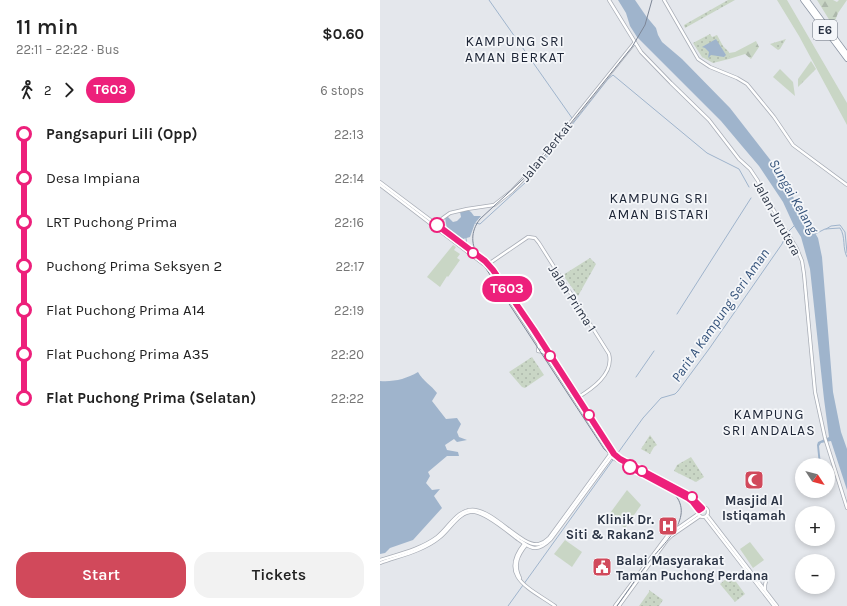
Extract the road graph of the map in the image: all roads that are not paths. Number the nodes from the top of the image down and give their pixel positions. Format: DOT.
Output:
graph roads {
  1 [pos="609,0"];
  2 [pos="664,0"];
  3 [pos="803,0"];
  4 [pos="807,0"];
  5 [pos="635,42"];
  6 [pos="847,54"];
  7 [pos="847,59"];
  8 [pos="380,184"];
  9 [pos="847,185"];
  10 [pos="436,226"];
  11 [pos="485,261"];
  12 [pos="492,262"];
  13 [pos="487,265"];
  14 [pos="492,268"];
  15 [pos="518,309"];
  16 [pos="538,343"];
  17 [pos="545,353"];
  18 [pos="574,392"];
  19 [pos="582,395"];
  20 [pos="578,398"];
  21 [pos="575,400"];
  22 [pos="581,402"];
  23 [pos="607,450"];
  24 [pos="614,457"];
  25 [pos="606,461"];
  26 [pos="847,508"];
  27 [pos="700,509"];
  28 [pos="699,515"];
  29 [pos="706,516"];
  30 [pos="522,540"];
  31 [pos="524,545"];
  32 [pos="530,545"];
  33 [pos="380,562"];
  34 [pos="766,581"];
  35 [pos="756,583"];
  36 [pos="761,585"];
  37 [pos="765,592"];
  38 [pos="776,605"];
  39 [pos="555,606"];
  40 [pos="615,606"];
  41 [pos="619,606"];
  1 -- 5 [label="street, Jalan Jurutera"];
  2 -- 9 [label="street"];
  3 -- 7 [label="highway, E6"];
  4 -- 6 [label="highway, E6"];
  5 -- 10 [label="street, Jalan Berkat"];
  5 -- 26 [label="street, Jalan Jurutera"];
  8 -- 10 [label="street"];
  10 -- 11 [label="street"];
  10 -- 13 [label="street"];
  11 -- 12 [label="street"];
  11 -- 13 [label="street"];
  12 -- 13 [label="street, Jalan Prima 1"];
  12 -- 14 [label="street"];
  12 -- 19 [label="street, Jalan Prima 1"];
  13 -- 14 [label="street"];
  13 -- 15 [label="street"];
  14 -- 15 [label="street"];
  15 -- 16 [label="street"];
  15 -- 18 [label="street"];
  16 -- 17 [label="street"];
  16 -- 17 [label="street"];
  17 -- 21 [label="street"];
  18 -- 19 [label="street"];
  18 -- 20 [label="street"];
  19 -- 20 [label="street, Jalan Prima 1"];
  19 -- 22 [label="street"];
  20 -- 21 [label="street, Jalan Prima 1"];
  20 -- 22 [label="street"];
  21 -- 23 [label="street"];
  22 -- 24 [label="street"];
  23 -- 24 [label="street"];
  23 -- 25 [label="street"];
  24 -- 25 [label="street"];
  24 -- 25 [label="street"];
  24 -- 27 [label="street"];
  25 -- 32 [label="street"];
  27 -- 28 [label="street"];
  27 -- 29 [label="street"];
  28 -- 29 [label="street"];
  28 -- 40 [label="street"];
  28 -- 41 [label="street"];
  29 -- 35 [label="street"];
  29 -- 36 [label="street"];
  30 -- 31 [label="street"];
  30 -- 32 [label="street"];
  30 -- 33 [label="street"];
  31 -- 32 [label="street"];
  31 -- 39 [label="street"];
  34 -- 37 [label="street"];
  35 -- 36 [label="street"];
  35 -- 37 [label="street"];
  36 -- 37 [label="street"];
  37 -- 38 [label="street"];
  37 -- 38 [label="street"];
}
